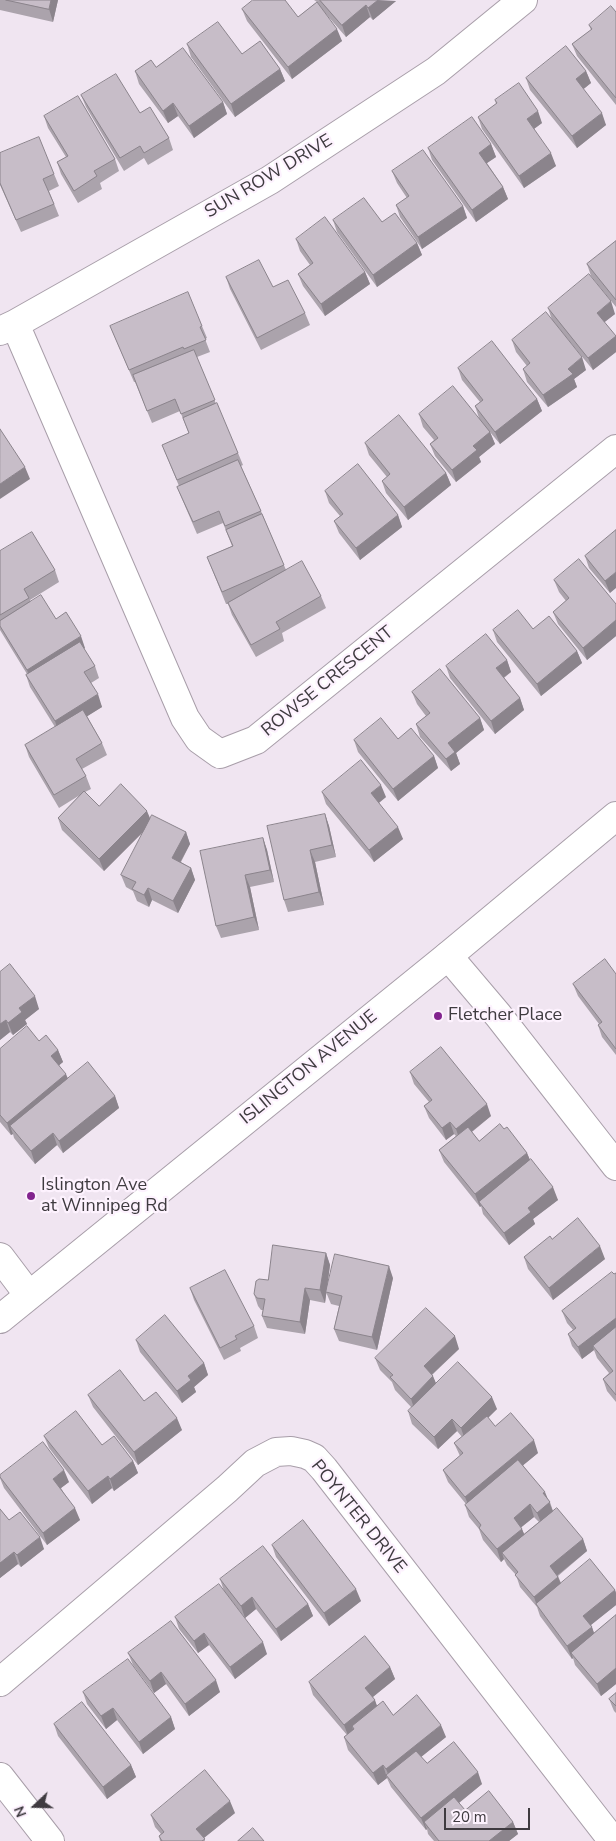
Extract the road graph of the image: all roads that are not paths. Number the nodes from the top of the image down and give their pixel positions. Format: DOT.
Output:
graph roads {
  1 [pos="523,0"];
  2 [pos="8,327"];
  3 [pos="616,449"];
  4 [pos="616,816"];
  5 [pos="448,956"];
  6 [pos="616,1166"];
  7 [pos="0,1257"];
  8 [pos="28,1294"];
  9 [pos="0,1318"];
  10 [pos="0,1682"];
  11 [pos="0,1777"];
  12 [pos="50,1841"];
  13 [pos="613,1841"];
  1 -- 2 [label="street, SUN ROW DRIVE"];
  2 -- 3 [label="street, ROWSE CRESCENT"];
  4 -- 5 [label="street, ISLINGTON AVENUE"];
  5 -- 6 [label="street"];
  5 -- 8 [label="street, ISLINGTON AVENUE"];
  7 -- 8 [label="street"];
  8 -- 9 [label="street, ISLINGTON AVENUE"];
  10 -- 13 [label="street, POYNTER DRIVE"];
  11 -- 12 [label="street"];
}
